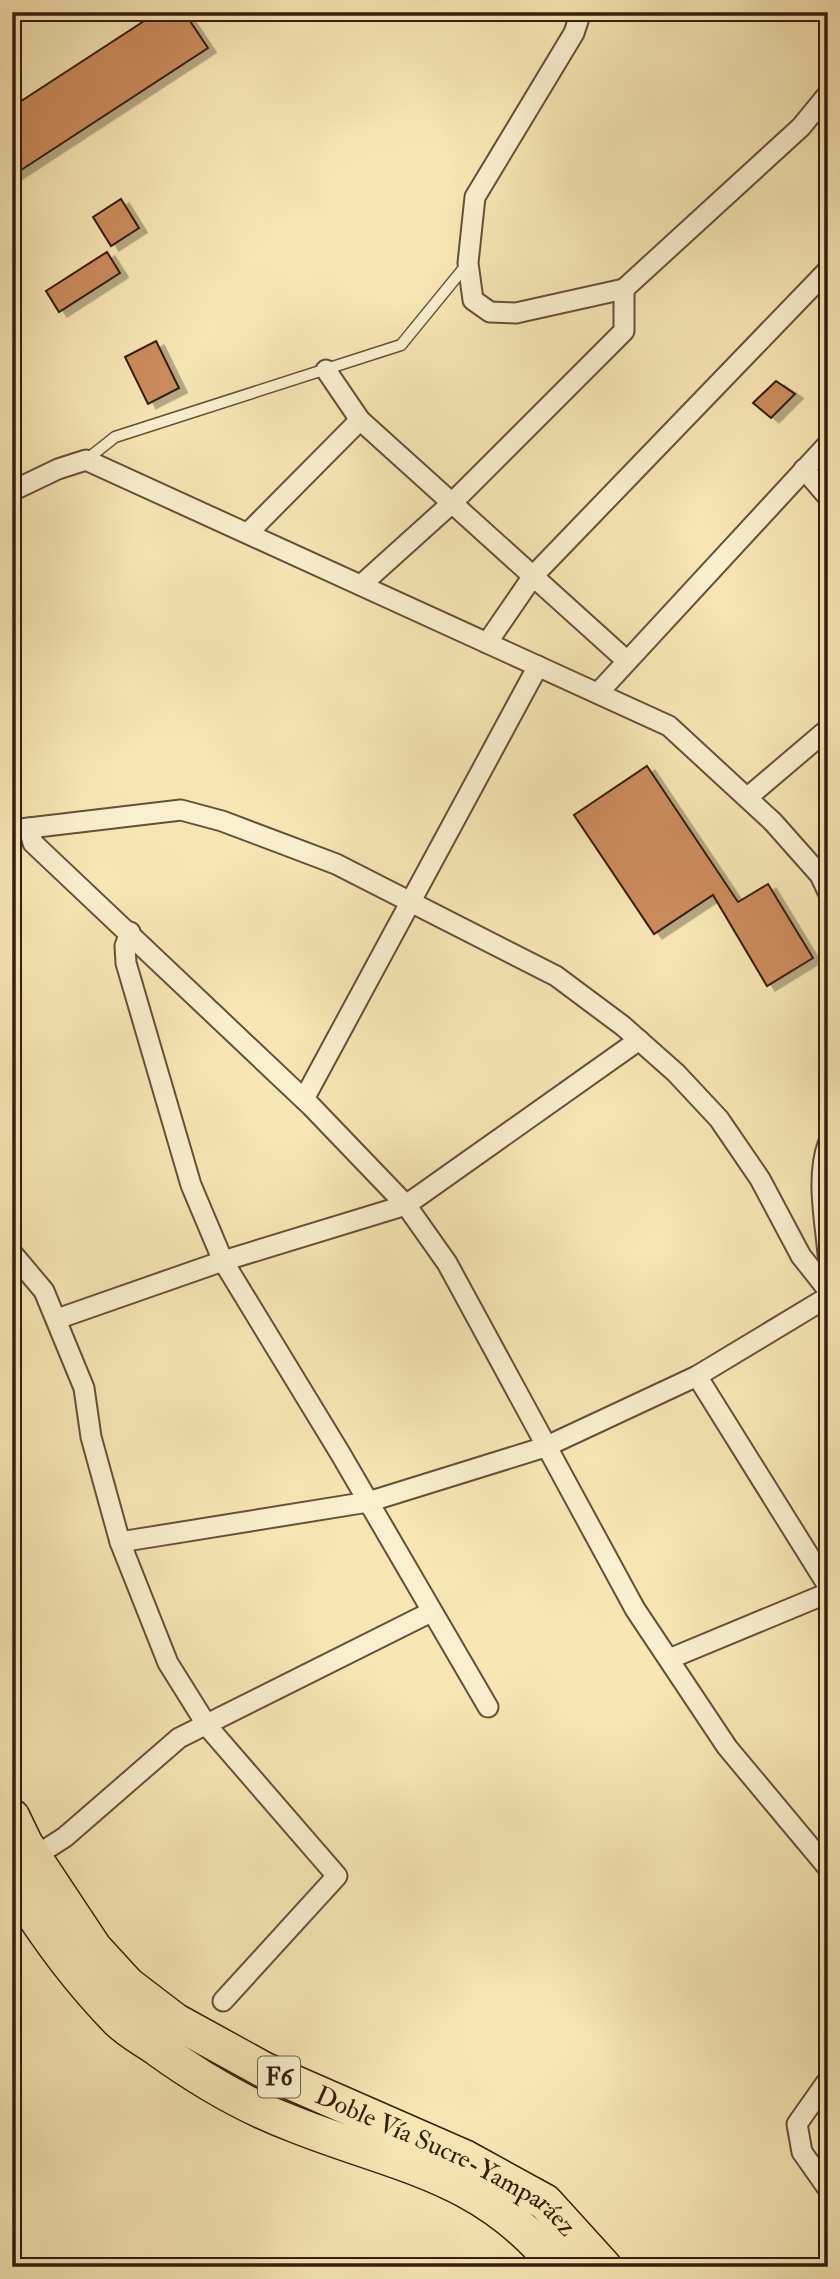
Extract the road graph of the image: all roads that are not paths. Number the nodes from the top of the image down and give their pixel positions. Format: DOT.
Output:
graph roads {
  1 [pos="581,12"];
  2 [pos="828,94"];
  3 [pos="468,263"];
  4 [pos="828,270"];
  5 [pos="624,289"];
  6 [pos="326,370"];
  7 [pos="360,420"];
  8 [pos="828,444"];
  9 [pos="86,460"];
  10 [pos="804,469"];
  11 [pos="12,491"];
  12 [pos="828,497"];
  13 [pos="452,503"];
  14 [pos="248,533"];
  15 [pos="533,576"];
  16 [pos="361,585"];
  17 [pos="487,643"];
  18 [pos="627,661"];
  19 [pos="538,666"];
  20 [pos="598,693"];
  21 [pos="828,729"];
  22 [pos="748,797"];
  23 [pos="20,829"];
  24 [pos="828,892"];
  25 [pos="411,901"];
  26 [pos="130,932"];
  27 [pos="639,1040"];
  28 [pos="304,1099"];
  29 [pos="828,1144"];
  30 [pos="406,1205"];
  31 [pos="12,1253"];
  32 [pos="828,1254"];
  33 [pos="223,1261"];
  34 [pos="828,1290"];
  35 [pos="828,1297"];
  36 [pos="57,1319"];
  37 [pos="696,1376"];
  38 [pos="545,1447"];
  39 [pos="368,1503"];
  40 [pos="120,1542"];
  41 [pos="828,1586"];
  42 [pos="828,1593"];
  43 [pos="431,1612"];
  44 [pos="668,1659"];
  45 [pos="488,1707"];
  46 [pos="208,1727"];
  47 [pos="12,1817"];
  48 [pos="23,1868"];
  49 [pos="828,1868"];
  50 [pos="223,2001"];
  51 [pos="828,2080"];
  52 [pos="828,2189"];
  53 [pos="558,2267"];
  54 [pos="604,2267"];
  1 -- 3 [label="street"];
  2 -- 5 [label="street"];
  3 -- 5 [label="street"];
  3 -- 6 [label="lane"];
  4 -- 15 [label="street"];
  5 -- 13 [label="street"];
  6 -- 7 [label="street"];
  6 -- 9 [label="lane"];
  7 -- 13 [label="street"];
  7 -- 14 [label="street"];
  8 -- 10 [label="street"];
  9 -- 11 [label="street"];
  9 -- 14 [label="street"];
  10 -- 12 [label="street"];
  10 -- 18 [label="street"];
  13 -- 15 [label="street"];
  13 -- 16 [label="street"];
  14 -- 16 [label="street"];
  15 -- 17 [label="street"];
  15 -- 18 [label="street"];
  16 -- 17 [label="street"];
  17 -- 19 [label="street"];
  18 -- 20 [label="street"];
  19 -- 20 [label="street"];
  19 -- 25 [label="street"];
  20 -- 22 [label="street"];
  21 -- 22 [label="street"];
  22 -- 24 [label="street"];
  23 -- 25 [label="street"];
  23 -- 26 [label="street"];
  25 -- 27 [label="street"];
  25 -- 28 [label="street"];
  26 -- 28 [label="street"];
  26 -- 33 [label="street"];
  27 -- 30 [label="street"];
  27 -- 34 [label="street"];
  28 -- 30 [label="street"];
  29 -- 32 [label="street"];
  30 -- 33 [label="street"];
  30 -- 38 [label="street"];
  31 -- 36 [label="street"];
  33 -- 36 [label="street"];
  33 -- 39 [label="street"];
  35 -- 37 [label="street"];
  36 -- 40 [label="street"];
  37 -- 38 [label="street"];
  37 -- 41 [label="street"];
  38 -- 39 [label="street"];
  38 -- 44 [label="street"];
  39 -- 40 [label="street"];
  39 -- 43 [label="street"];
  40 -- 46 [label="street"];
  42 -- 44 [label="street"];
  43 -- 45 [label="street"];
  43 -- 46 [label="street"];
  44 -- 49 [label="street"];
  46 -- 48 [label="street"];
  46 -- 50 [label="street"];
  47 -- 48 [label="highway, Doble Vía Sucre-Yamparáez / F6"];
  48 -- 53 [label="highway, Doble Vía Sucre-Yamparáez / F6"];
  48 -- 54 [label="highway, Doble Vía Sucre-Yamparáez / F6"];
  51 -- 52 [label="street"];
}
